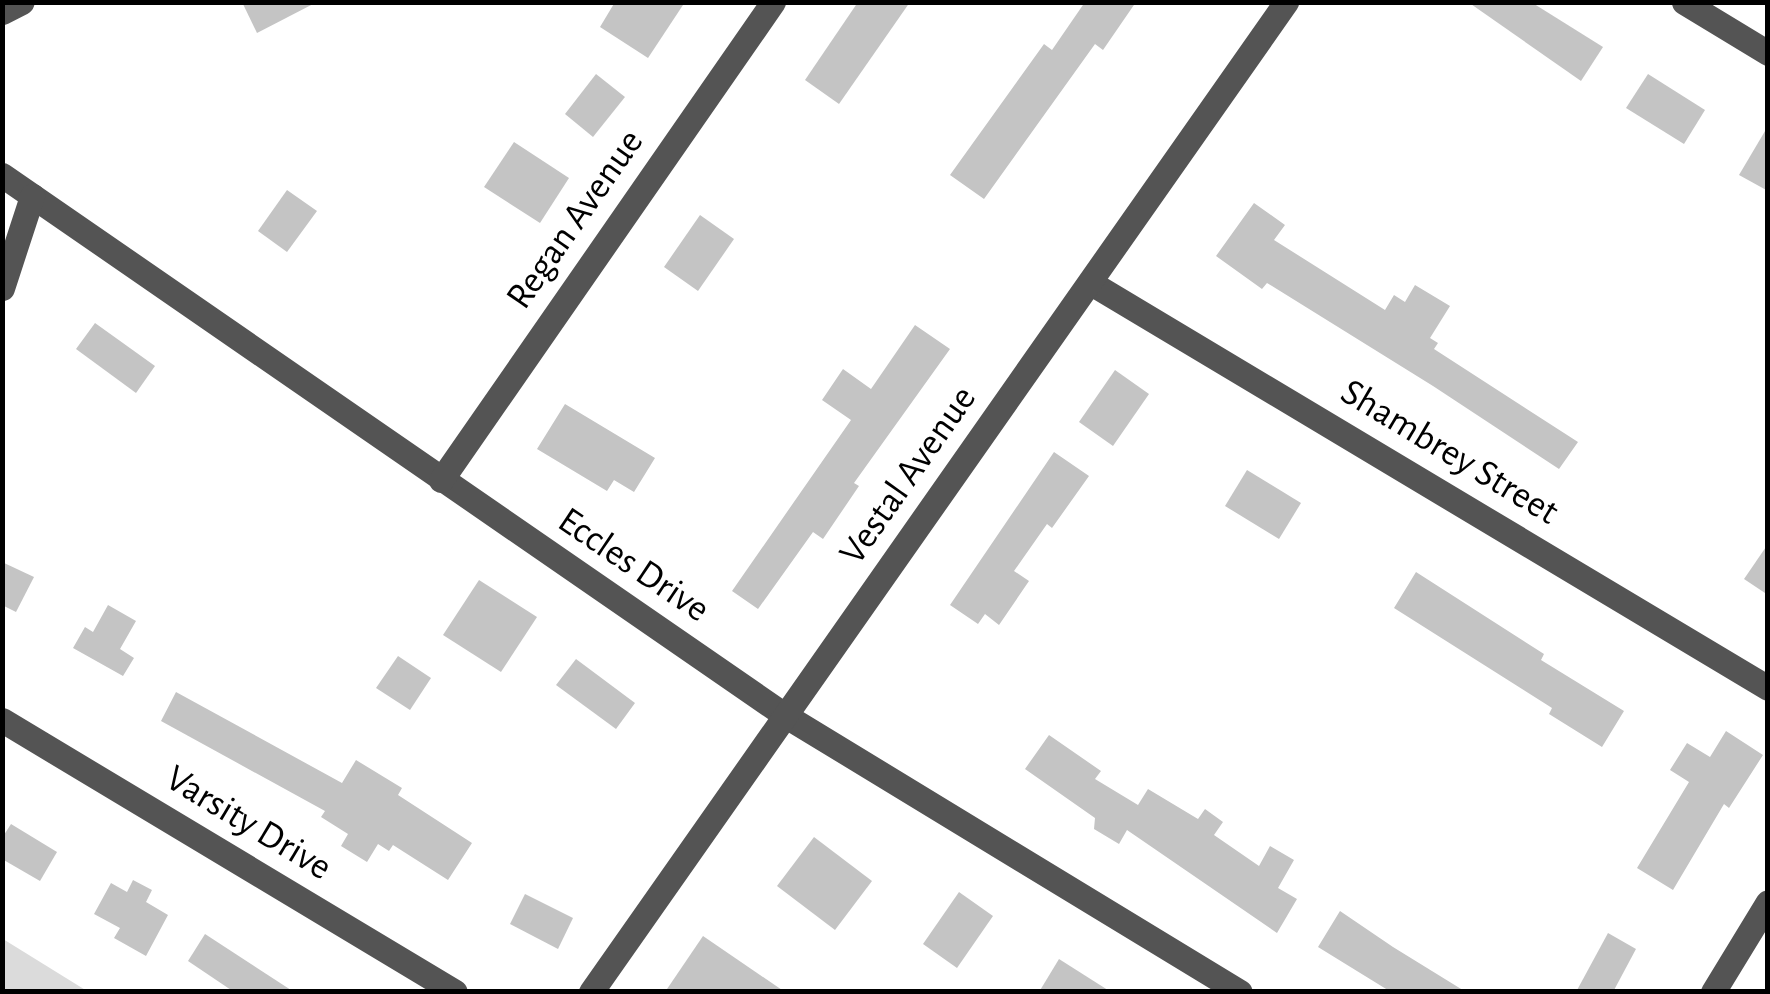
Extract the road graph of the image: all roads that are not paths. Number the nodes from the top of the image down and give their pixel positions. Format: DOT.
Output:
graph roads {
  1 [pos="22,2"];
  2 [pos="773,2"];
  3 [pos="1286,2"];
  4 [pos="1684,2"];
  5 [pos="2,12"];
  6 [pos="1768,53"];
  7 [pos="2,176"];
  8 [pos="32,196"];
  9 [pos="1091,283"];
  10 [pos="2,288"];
  11 [pos="441,480"];
  12 [pos="1768,688"];
  13 [pos="786,716"];
  14 [pos="2,720"];
  15 [pos="1768,902"];
  16 [pos="455,992"];
  17 [pos="591,992"];
  18 [pos="1240,992"];
  19 [pos="1713,992"];
  1 -- 5 [label="street"];
  2 -- 11 [label="street, Regan Avenue"];
  3 -- 9 [label="street, Vestal Avenue"];
  4 -- 6 [label="street"];
  7 -- 8 [label="street, Eccles Drive"];
  8 -- 10 [label="street"];
  8 -- 11 [label="street, Eccles Drive"];
  9 -- 12 [label="street, Shambrey Street"];
  9 -- 13 [label="street, Vestal Avenue"];
  11 -- 13 [label="street, Eccles Drive"];
  13 -- 17 [label="street, Vestal Avenue"];
  13 -- 18 [label="street, Eccles Drive"];
  14 -- 16 [label="street, Varsity Drive"];
  15 -- 19 [label="street"];
}
